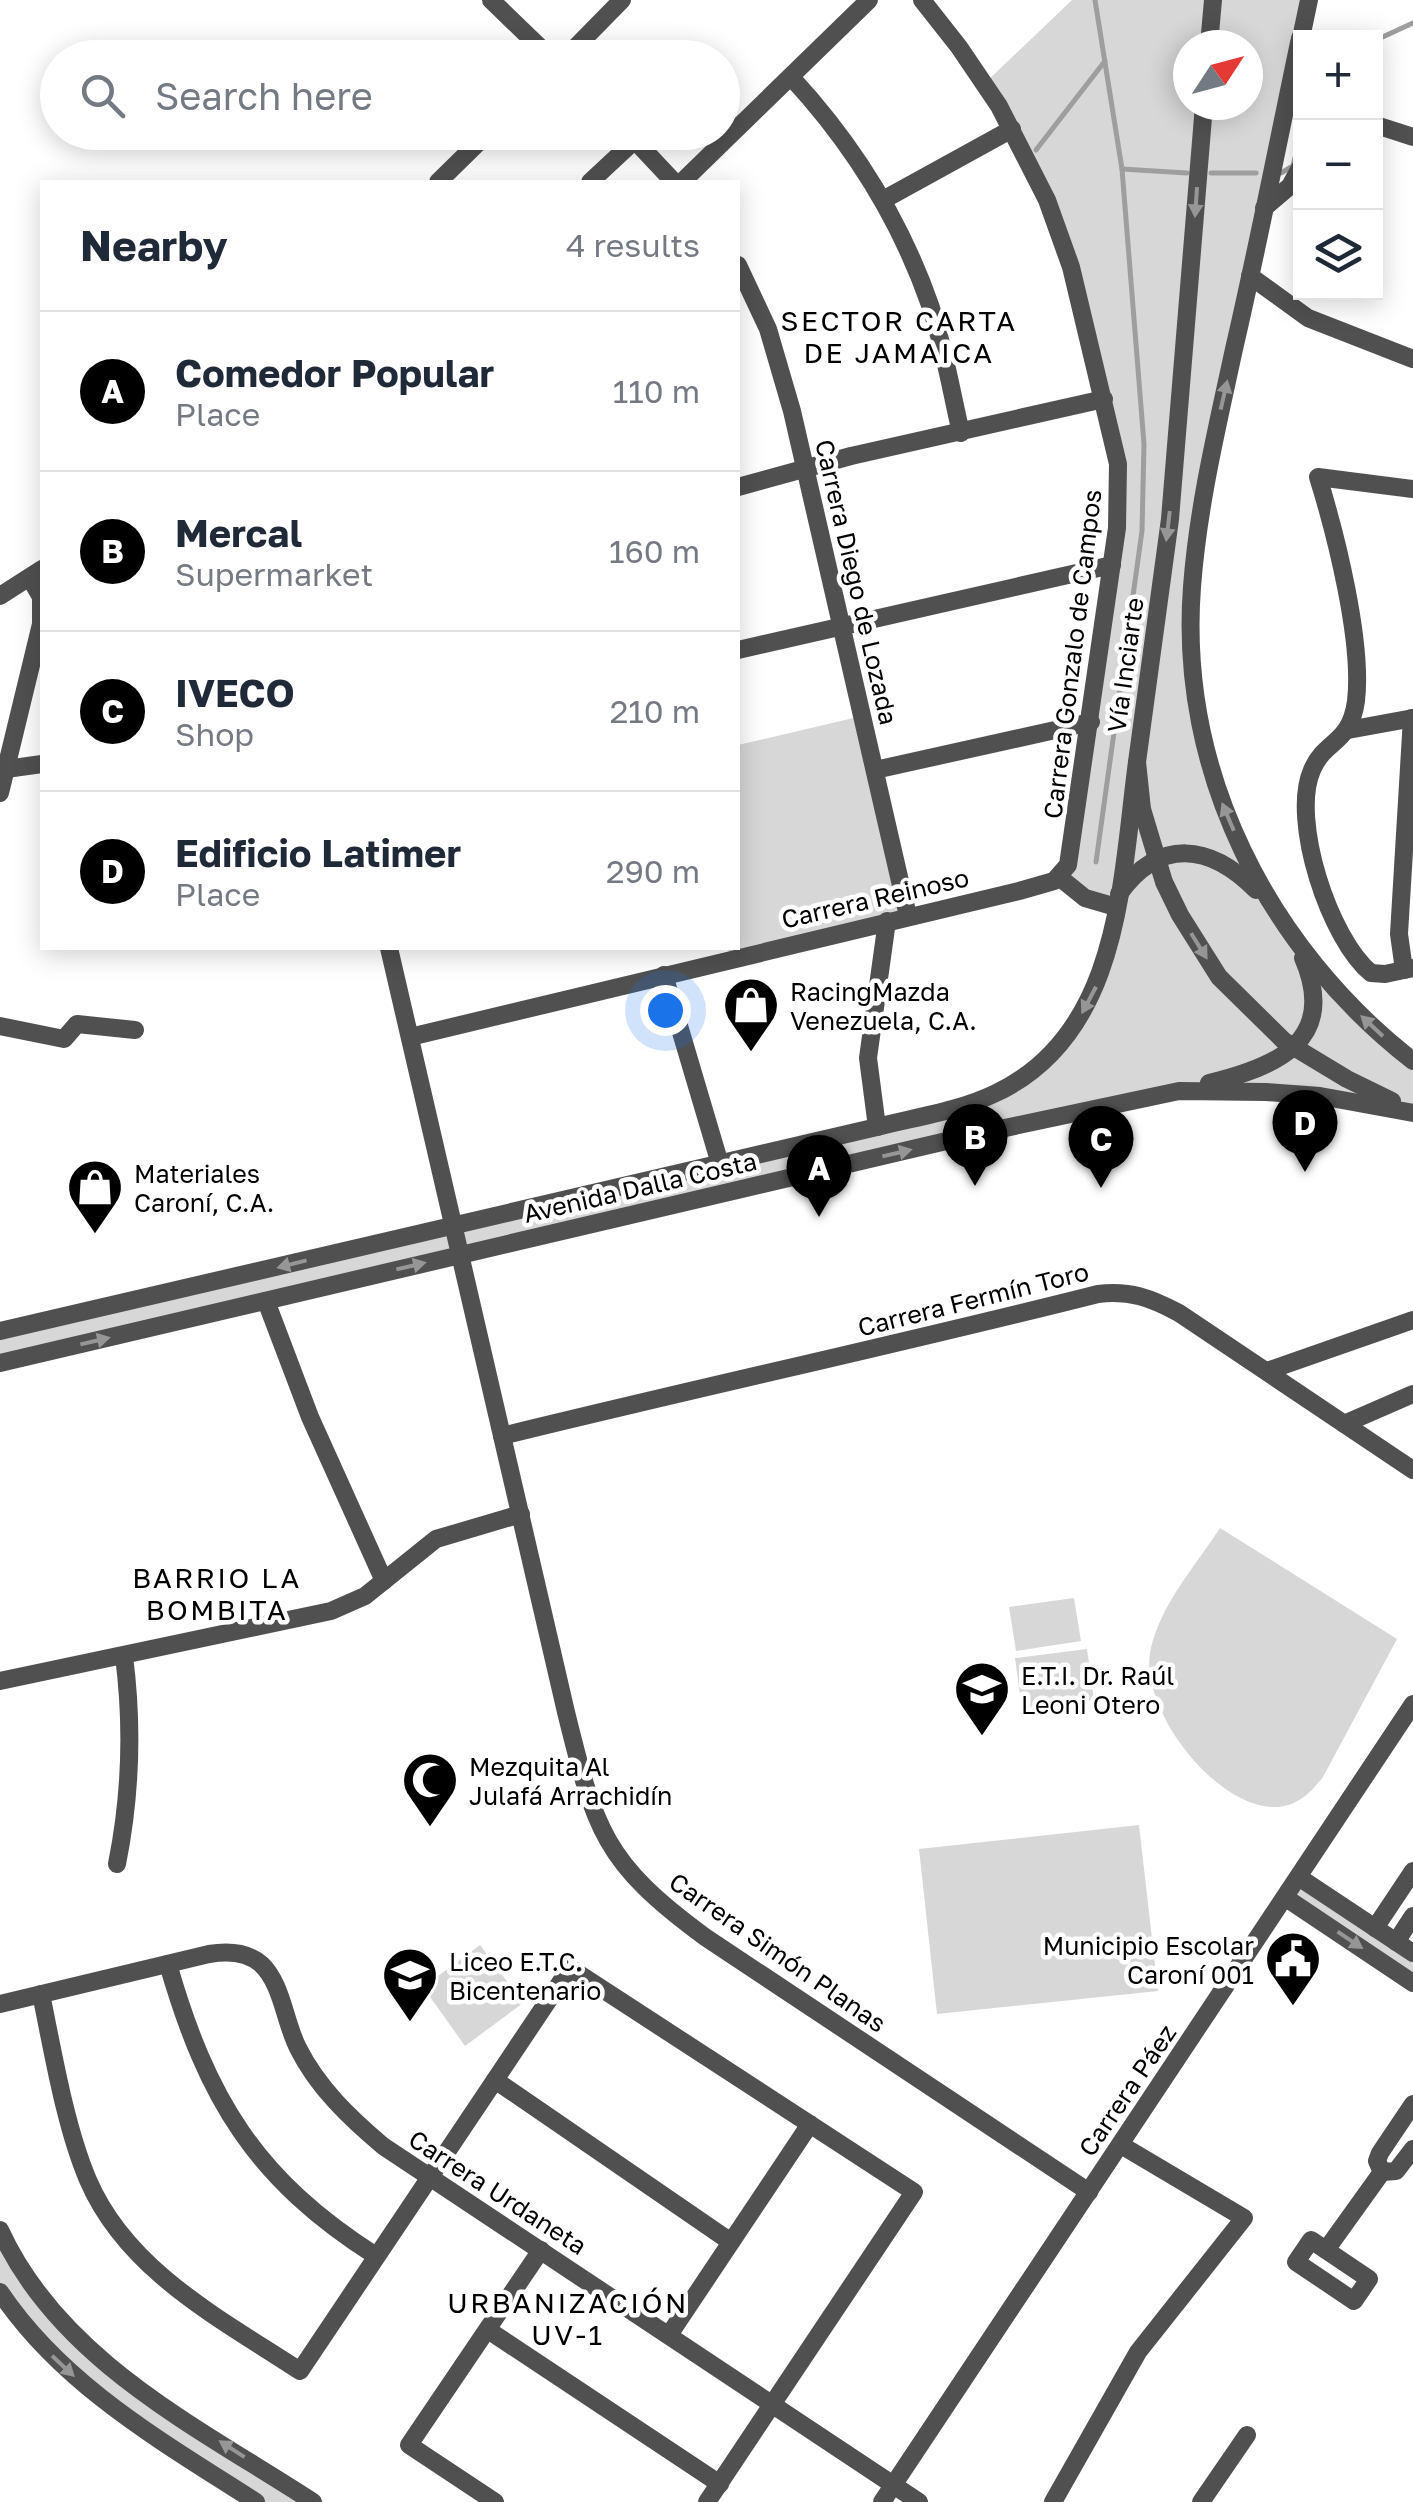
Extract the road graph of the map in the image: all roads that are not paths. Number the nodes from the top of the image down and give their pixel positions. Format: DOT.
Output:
graph roads {
  1 [pos="491,0"];
  2 [pos="622,0"];
  3 [pos="868,0"];
  4 [pos="922,0"];
  5 [pos="1213,0"];
  6 [pos="1309,0"];
  7 [pos="1211,30"];
  8 [pos="1303,30"];
  9 [pos="532,40"];
  10 [pos="582,40"];
  11 [pos="1293,75"];
  12 [pos="791,76"];
  13 [pos="1203,120"];
  14 [pos="740,126"];
  15 [pos="1383,127"];
  16 [pos="1012,129"];
  17 [pos="1413,136"];
  18 [pos="471,150"];
  19 [pos="618,150"];
  20 [pos="643,150"];
  21 [pos="715,150"];
  22 [pos="440,180"];
  23 [pos="592,180"];
  24 [pos="672,180"];
  25 [pos="684,180"];
  26 [pos="1293,181"];
  27 [pos="882,200"];
  28 [pos="1264,208"];
  29 [pos="740,274"];
  30 [pos="1250,276"];
  31 [pos="1413,359"];
  32 [pos="1104,398"];
  33 [pos="961,432"];
  34 [pos="806,468"];
  35 [pos="740,486"];
  36 [pos="1413,489"];
  37 [pos="1112,564"];
  38 [pos="36,573"];
  39 [pos="0,596"];
  40 [pos="842,625"];
  41 [pos="40,628"];
  42 [pos="740,650"];
  43 [pos="1413,718"];
  44 [pos="1090,722"];
  45 [pos="1348,730"];
  46 [pos="1137,762"];
  47 [pos="40,764"];
  48 [pos="6,769"];
  49 [pos="875,770"];
  50 [pos="0,793"];
  51 [pos="1156,859"];
  52 [pos="1059,877"];
  53 [pos="1117,901"];
  54 [pos="1270,905"];
  55 [pos="908,916"];
  56 [pos="888,921"];
  57 [pos="1296,944"];
  58 [pos="389,950"];
  59 [pos="1359,963"];
  60 [pos="1409,969"];
  61 [pos="664,975"];
  62 [pos="1334,988"];
  63 [pos="0,1026"];
  64 [pos="135,1030"];
  65 [pos="410,1037"];
  66 [pos="1294,1047"];
  67 [pos="1413,1061"];
  68 [pos="1180,1091"];
  69 [pos="1413,1112"];
  70 [pos="877,1127"];
  71 [pos="720,1164"];
  72 [pos="455,1226"];
  73 [pos="461,1254"];
  74 [pos="266,1300"];
  75 [pos="1413,1320"];
  76 [pos="0,1331"];
  77 [pos="0,1363"];
  78 [pos="1267,1372"];
  79 [pos="1413,1394"];
  80 [pos="1344,1424"];
  81 [pos="502,1436"];
  82 [pos="1413,1470"];
  83 [pos="521,1514"];
  84 [pos="384,1581"];
  85 [pos="124,1656"];
  86 [pos="0,1680"];
  87 [pos="1413,1704"];
  88 [pos="118,1864"];
  89 [pos="1413,1870"];
  90 [pos="1300,1878"];
  91 [pos="1286,1898"];
  92 [pos="1413,1916"];
  93 [pos="1375,1928"];
  94 [pos="1396,1942"];
  95 [pos="1413,1953"];
  96 [pos="168,1964"];
  97 [pos="1413,1983"];
  98 [pos="41,1994"];
  99 [pos="0,2004"];
  100 [pos="494,2080"];
  101 [pos="1413,2104"];
  102 [pos="810,2124"];
  103 [pos="1121,2145"];
  104 [pos="1413,2149"];
  105 [pos="1382,2172"];
  106 [pos="428,2177"];
  107 [pos="1089,2192"];
  108 [pos="0,2230"];
  109 [pos="732,2242"];
  110 [pos="541,2250"];
  111 [pos="1326,2250"];
  112 [pos="376,2256"];
  113 [pos="0,2292"];
  114 [pos="488,2330"];
  115 [pos="669,2336"];
  116 [pos="773,2404"];
  117 [pos="1248,2435"];
  118 [pos="720,2484"];
  119 [pos="893,2484"];
  120 [pos="256,2502"];
  121 [pos="313,2502"];
  122 [pos="495,2502"];
  123 [pos="707,2502"];
  124 [pos="882,2502"];
  125 [pos="919,2502"];
  126 [pos="1053,2502"];
  127 [pos="1201,2502"];
  1 -- 9 [label="street"];
  2 -- 10 [label="street"];
  3 -- 12 [label="street"];
  4 -- 16 [label="street, Carrera Gonzalo de Campos"];
  5 -- 7 [label="street"];
  6 -- 8 [label="street"];
  11 -- 28 [label="street"];
  12 -- 14 [label="street"];
  12 -- 27 [label="street"];
  13 -- 46 [label="street, Vía Inciarte, one-way"];
  15 -- 17 [label="street"];
  16 -- 27 [label="street"];
  16 -- 32 [label="street, Carrera Gonzalo de Campos"];
  18 -- 22 [label="street"];
  19 -- 23 [label="street"];
  20 -- 24 [label="street"];
  21 -- 25 [label="street"];
  26 -- 28 [label="street"];
  27 -- 33 [label="street"];
  28 -- 30 [label="street"];
  29 -- 34 [label="street, Carrera Diego de Lozada"];
  30 -- 31 [label="street"];
  54 -- 30 [label="street, one-way"];
  32 -- 33 [label="street"];
  32 -- 37 [label="street, Carrera Gonzalo de Campos"];
  33 -- 34 [label="street"];
  34 -- 35 [label="street"];
  34 -- 40 [label="street, Carrera Diego de Lozada"];
  36 -- 45 [label="street"];
  37 -- 40 [label="street"];
  37 -- 44 [label="street, Carrera Gonzalo de Campos"];
  38 -- 39 [label="street"];
  40 -- 42 [label="street"];
  40 -- 49 [label="street, Carrera Diego de Lozada"];
  41 -- 48 [label="street"];
  43 -- 45 [label="street"];
  43 -- 60 [label="street"];
  44 -- 49 [label="street"];
  44 -- 52 [label="street, Carrera Gonzalo de Campos"];
  45 -- 59 [label="street"];
  46 -- 51 [label="street, Vía Inciarte"];
  46 -- 53 [label="street, Avenida Dalla Costa"];
  47 -- 48 [label="street"];
  48 -- 50 [label="street"];
  49 -- 55 [label="street, Carrera Diego de Lozada"];
  51 -- 53 [label="street"];
  51 -- 54 [label="street"];
  51 -- 66 [label="street, Vía Inciarte, one-way"];
  52 -- 53 [label="street"];
  52 -- 55 [label="street, Carrera Reinoso"];
  53 -- 70 [label="street, Avenida Dalla Costa, one-way"];
  54 -- 57 [label="street"];
  55 -- 56 [label="street, Carrera Reinoso"];
  56 -- 61 [label="street, Carrera Reinoso"];
  56 -- 70 [label="street"];
  57 -- 62 [label="street"];
  57 -- 66 [label="street"];
  58 -- 65 [label="street, Carrera Simón Planas"];
  59 -- 60 [label="street"];
  59 -- 62 [label="street"];
  61 -- 65 [label="street, Carrera Reinoso"];
  61 -- 71 [label="street"];
  67 -- 62 [label="street, one-way"];
  63 -- 64 [label="street"];
  65 -- 72 [label="street, Carrera Simón Planas"];
  66 -- 68 [label="street"];
  66 -- 69 [label="street, Vía Inciarte"];
  68 -- 69 [label="street, Avenida Dalla Costa"];
  73 -- 68 [label="street, Avenida Dalla Costa, one-way"];
  70 -- 71 [label="street, Avenida Dalla Costa"];
  71 -- 72 [label="street, Avenida Dalla Costa"];
  72 -- 73 [label="street, Carrera Simón Planas"];
  72 -- 76 [label="street, Avenida Dalla Costa, one-way"];
  74 -- 73 [label="street, Avenida Dalla Costa, one-way"];
  73 -- 81 [label="street, Carrera Simón Planas"];
  77 -- 74 [label="street, Avenida Dalla Costa, one-way"];
  74 -- 84 [label="street"];
  75 -- 78 [label="street"];
  78 -- 80 [label="street, Carrera Fermín Toro"];
  78 -- 81 [label="street, Carrera Fermín Toro"];
  79 -- 80 [label="street"];
  80 -- 82 [label="street, Carrera Fermín Toro"];
  81 -- 83 [label="street, Carrera Simón Planas"];
  83 -- 84 [label="street"];
  83 -- 107 [label="street, Carrera Simón Planas"];
  84 -- 85 [label="street"];
  85 -- 86 [label="street"];
  85 -- 88 [label="street"];
  87 -- 90 [label="street, Carrera Páez"];
  89 -- 93 [label="street"];
  90 -- 91 [label="street, Carrera Páez"];
  90 -- 93 [label="street"];
  91 -- 97 [label="street, one-way"];
  91 -- 103 [label="street, Carrera Páez"];
  92 -- 94 [label="street"];
  93 -- 94 [label="street"];
  94 -- 95 [label="street"];
  96 -- 98 [label="street"];
  96 -- 106 [label="street, Carrera Urdaneta"];
  96 -- 112 [label="street"];
  98 -- 99 [label="street"];
  98 -- 112 [label="street"];
  100 -- 102 [label="street"];
  100 -- 106 [label="street"];
  100 -- 109 [label="street"];
  101 -- 105 [label="street"];
  102 -- 109 [label="street"];
  102 -- 116 [label="street"];
  103 -- 107 [label="street, Carrera Páez"];
  103 -- 126 [label="street"];
  104 -- 105 [label="street"];
  105 -- 111 [label="street"];
  106 -- 110 [label="street, Carrera Urdaneta"];
  106 -- 112 [label="street"];
  107 -- 119 [label="street, Carrera Páez"];
  121 -- 108 [label="street, one-way"];
  109 -- 115 [label="street"];
  110 -- 114 [label="street"];
  110 -- 115 [label="street, Carrera Urdaneta"];
  113 -- 120 [label="street, one-way"];
  114 -- 118 [label="street"];
  114 -- 122 [label="street"];
  115 -- 116 [label="street, Carrera Urdaneta"];
  116 -- 118 [label="street"];
  116 -- 119 [label="street, Carrera Urdaneta"];
  117 -- 127 [label="street"];
  118 -- 123 [label="street"];
  119 -- 124 [label="street, Carrera Páez"];
  119 -- 125 [label="street, Carrera Urdaneta"];
}
